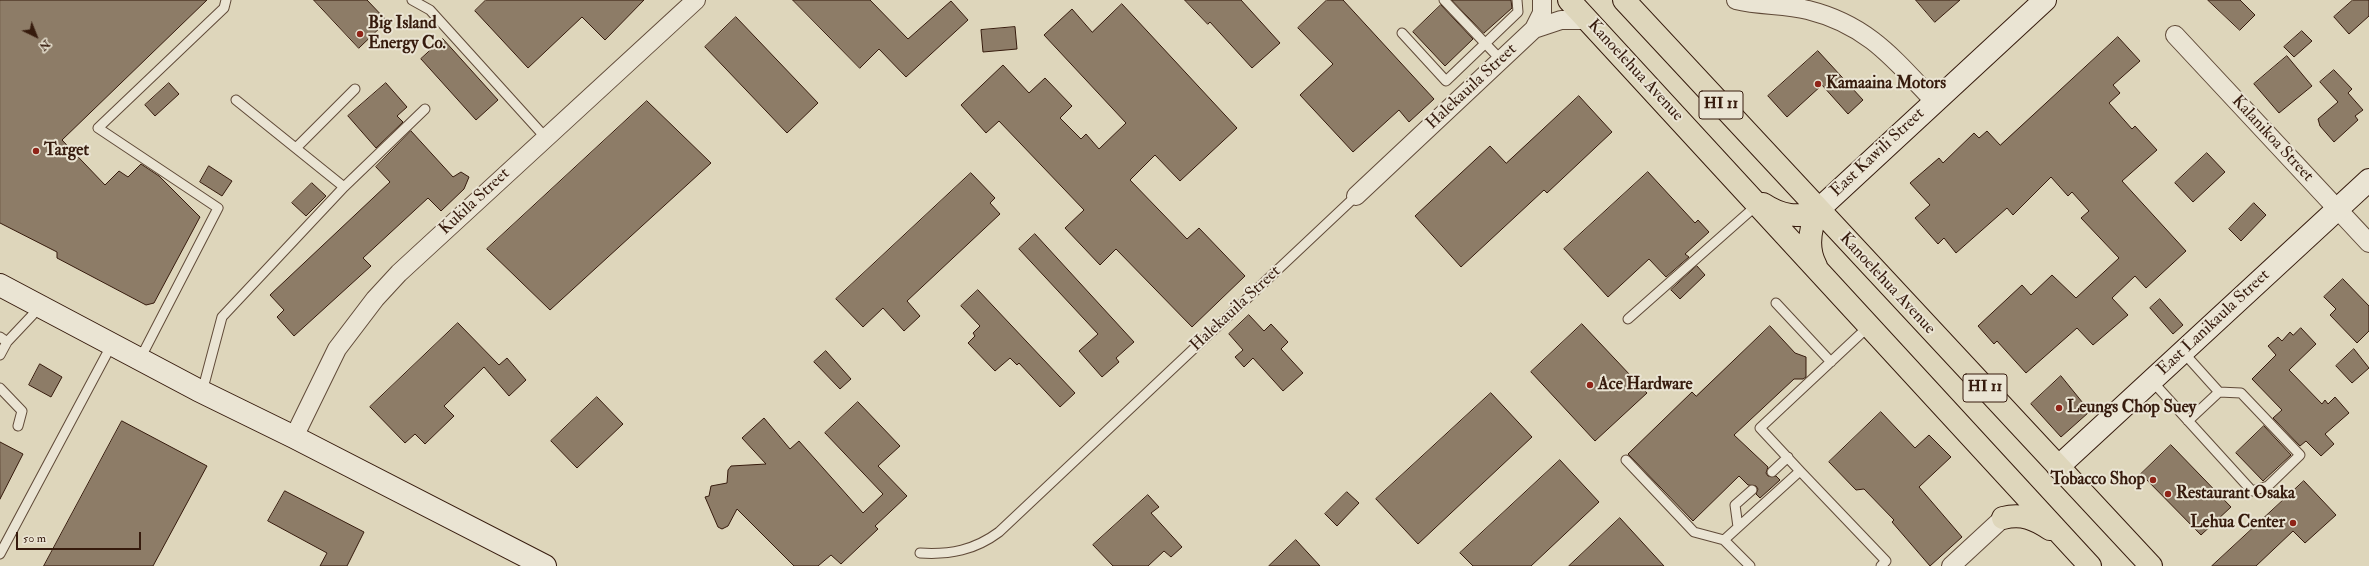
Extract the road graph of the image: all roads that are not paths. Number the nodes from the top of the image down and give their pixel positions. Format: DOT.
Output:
graph roads {
  1 [pos="226,0"];
  2 [pos="412,0"];
  3 [pos="428,0"];
  4 [pos="696,0"];
  5 [pos="1444,0"];
  6 [pos="1517,0"];
  7 [pos="1542,0"];
  8 [pos="1569,0"];
  9 [pos="1624,0"];
  10 [pos="1736,0"];
  11 [pos="2045,0"];
  12 [pos="430,10"];
  13 [pos="1588,20"];
  14 [pos="1534,29"];
  15 [pos="1402,33"];
  16 [pos="2175,35"];
  17 [pos="1485,44"];
  18 [pos="1501,60"];
  19 [pos="355,89"];
  20 [pos="236,100"];
  21 [pos="1934,101"];
  22 [pos="425,109"];
  23 [pos="545,137"];
  24 [pos="296,148"];
  25 [pos="2369,180"];
  26 [pos="344,187"];
  27 [pos="1356,196"];
  28 [pos="1756,202"];
  29 [pos="2338,209"];
  30 [pos="1818,210"];
  31 [pos="2369,243"];
  32 [pos="1818,270"];
  33 [pos="0,285"];
  34 [pos="1776,303"];
  35 [pos="40,306"];
  36 [pos="1628,319"];
  37 [pos="1869,326"];
  38 [pos="3,340"];
  39 [pos="112,344"];
  40 [pos="2183,352"];
  41 [pos="0,355"];
  42 [pos="140,359"];
  43 [pos="1831,362"];
  44 [pos="2152,381"];
  45 [pos="0,388"];
  46 [pos="202,392"];
  47 [pos="2219,392"];
  48 [pos="2188,421"];
  49 [pos="18,426"];
  50 [pos="294,437"];
  51 [pos="1788,457"];
  52 [pos="1626,460"];
  53 [pos="2058,467"];
  54 [pos="1800,471"];
  55 [pos="1772,472"];
  56 [pos="2004,474"];
  57 [pos="1752,490"];
  58 [pos="2003,518"];
  59 [pos="1738,527"];
  60 [pos="2065,538"];
  61 [pos="1724,540"];
  62 [pos="920,553"];
  63 [pos="0,554"];
  64 [pos="545,566"];
  65 [pos="1750,566"];
  66 [pos="1881,566"];
  67 [pos="1951,566"];
  68 [pos="2090,566"];
  69 [pos="2152,566"];
  1 -- 42 [label="lane"];
  2 -- 12 [label="lane"];
  3 -- 12 [label="lane"];
  4 -- 23 [label="street, Kukila Street"];
  5 -- 17 [label="lane"];
  6 -- 17 [label="lane"];
  7 -- 14 [label="street, Halekauila Street"];
  8 -- 13 [label="highway, Kanoelehua Avenue / HI 11"];
  9 -- 30 [label="highway, Kanoelehua Avenue / HI 11"];
  10 -- 21 [label="street"];
  11 -- 21 [label="street, East Kawili Street"];
  12 -- 23 [label="lane"];
  13 -- 14 [label="street, Halekauila Street"];
  13 -- 28 [label="highway, Kanoelehua Avenue / HI 11"];
  14 -- 18 [label="street, Halekauila Street"];
  15 -- 17 [label="lane"];
  16 -- 29 [label="street, Kalanikoa Street"];
  17 -- 18 [label="lane"];
  18 -- 27 [label="street, Halekauila Street"];
  19 -- 24 [label="lane"];
  20 -- 24 [label="lane"];
  21 -- 30 [label="street, East Kawili Street"];
  22 -- 26 [label="lane"];
  23 -- 50 [label="street, Kukila Street"];
  24 -- 26 [label="lane"];
  25 -- 29 [label="street, East Lanikaula Street"];
  26 -- 46 [label="lane"];
  27 -- 62 [label="lane, Halekauila Street"];
  28 -- 30 [label="highway"];
  28 -- 32 [label="highway, Kanoelehua Avenue / HI 11"];
  28 -- 36 [label="lane"];
  29 -- 31 [label="street, Kalanikoa Street"];
  29 -- 40 [label="street, East Lanikaula Street"];
  30 -- 32 [label="highway"];
  30 -- 53 [label="highway, Kanoelehua Avenue / HI 11"];
  32 -- 37 [label="highway, Kanoelehua Avenue / HI 11"];
  33 -- 35 [label="street"];
  34 -- 43 [label="lane"];
  35 -- 38 [label="lane"];
  35 -- 39 [label="street"];
  37 -- 43 [label="lane"];
  37 -- 56 [label="highway, Kanoelehua Avenue / HI 11"];
  38 -- 41 [label="lane"];
  39 -- 42 [label="street"];
  39 -- 63 [label="lane"];
  40 -- 44 [label="street, East Lanikaula Street"];
  40 -- 47 [label="lane"];
  42 -- 46 [label="street"];
  43 -- 51 [label="lane"];
  44 -- 48 [label="lane"];
  44 -- 53 [label="street, East Lanikaula Street"];
  45 -- 49 [label="lane"];
  46 -- 50 [label="street"];
  47 -- 48 [label="lane"];
  47 -- 48 [label="lane"];
  50 -- 64 [label="street"];
  51 -- 54 [label="lane"];
  51 -- 55 [label="lane"];
  52 -- 61 [label="lane"];
  53 -- 69 [label="highway, Kanoelehua Avenue / HI 11"];
  54 -- 59 [label="lane"];
  54 -- 66 [label="lane"];
  56 -- 58 [label="highway"];
  56 -- 60 [label="highway, Kanoelehua Avenue / HI 11"];
  57 -- 59 [label="lane"];
  58 -- 60 [label="highway"];
  58 -- 67 [label="street"];
  59 -- 61 [label="lane"];
  60 -- 68 [label="highway, Kanoelehua Avenue / HI 11"];
  61 -- 65 [label="lane"];
}
